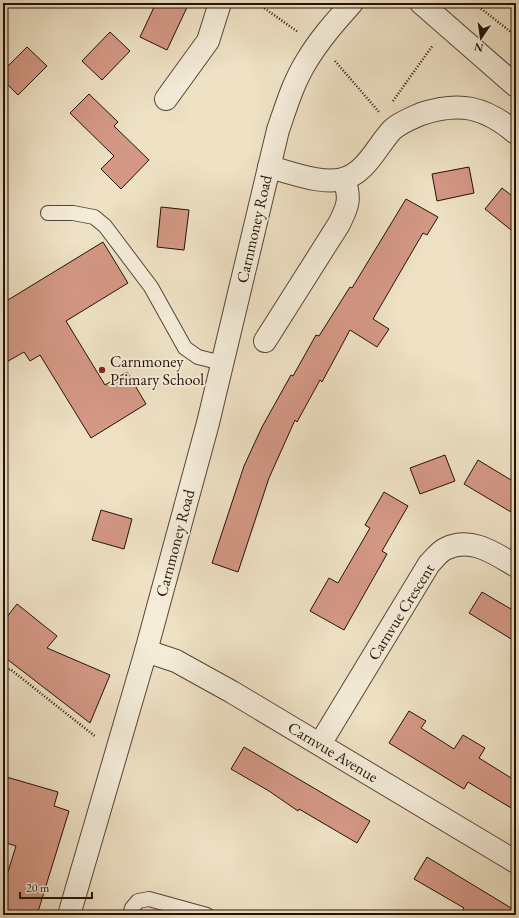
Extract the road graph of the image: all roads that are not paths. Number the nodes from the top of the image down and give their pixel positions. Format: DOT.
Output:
graph roads {
  1 [pos="220,3"];
  2 [pos="352,3"];
  3 [pos="421,3"];
  4 [pos="516,86"];
  5 [pos="166,99"];
  6 [pos="516,133"];
  7 [pos="269,167"];
  8 [pos="344,179"];
  9 [pos="48,213"];
  10 [pos="265,341"];
  11 [pos="222,363"];
  12 [pos="516,566"];
  13 [pos="146,651"];
  14 [pos="320,744"];
  15 [pos="516,862"];
  16 [pos="69,915"];
  17 [pos="130,915"];
  18 [pos="207,915"];
  1 -- 5 [label="street"];
  2 -- 7 [label="street, Carnmoney Road"];
  3 -- 4 [label="street"];
  6 -- 8 [label="street, Carnmoney Road"];
  7 -- 8 [label="street, Carnmoney Road"];
  7 -- 11 [label="street, Carnmoney Road"];
  8 -- 10 [label="street"];
  9 -- 11 [label="lane"];
  11 -- 13 [label="street, Carnmoney Road"];
  12 -- 14 [label="street, Carnvue Crescent"];
  13 -- 14 [label="street, Carnvue Avenue"];
  13 -- 16 [label="street, Carnmoney Road"];
  14 -- 15 [label="street, Carnvue Avenue"];
  17 -- 18 [label="lane"];
}
